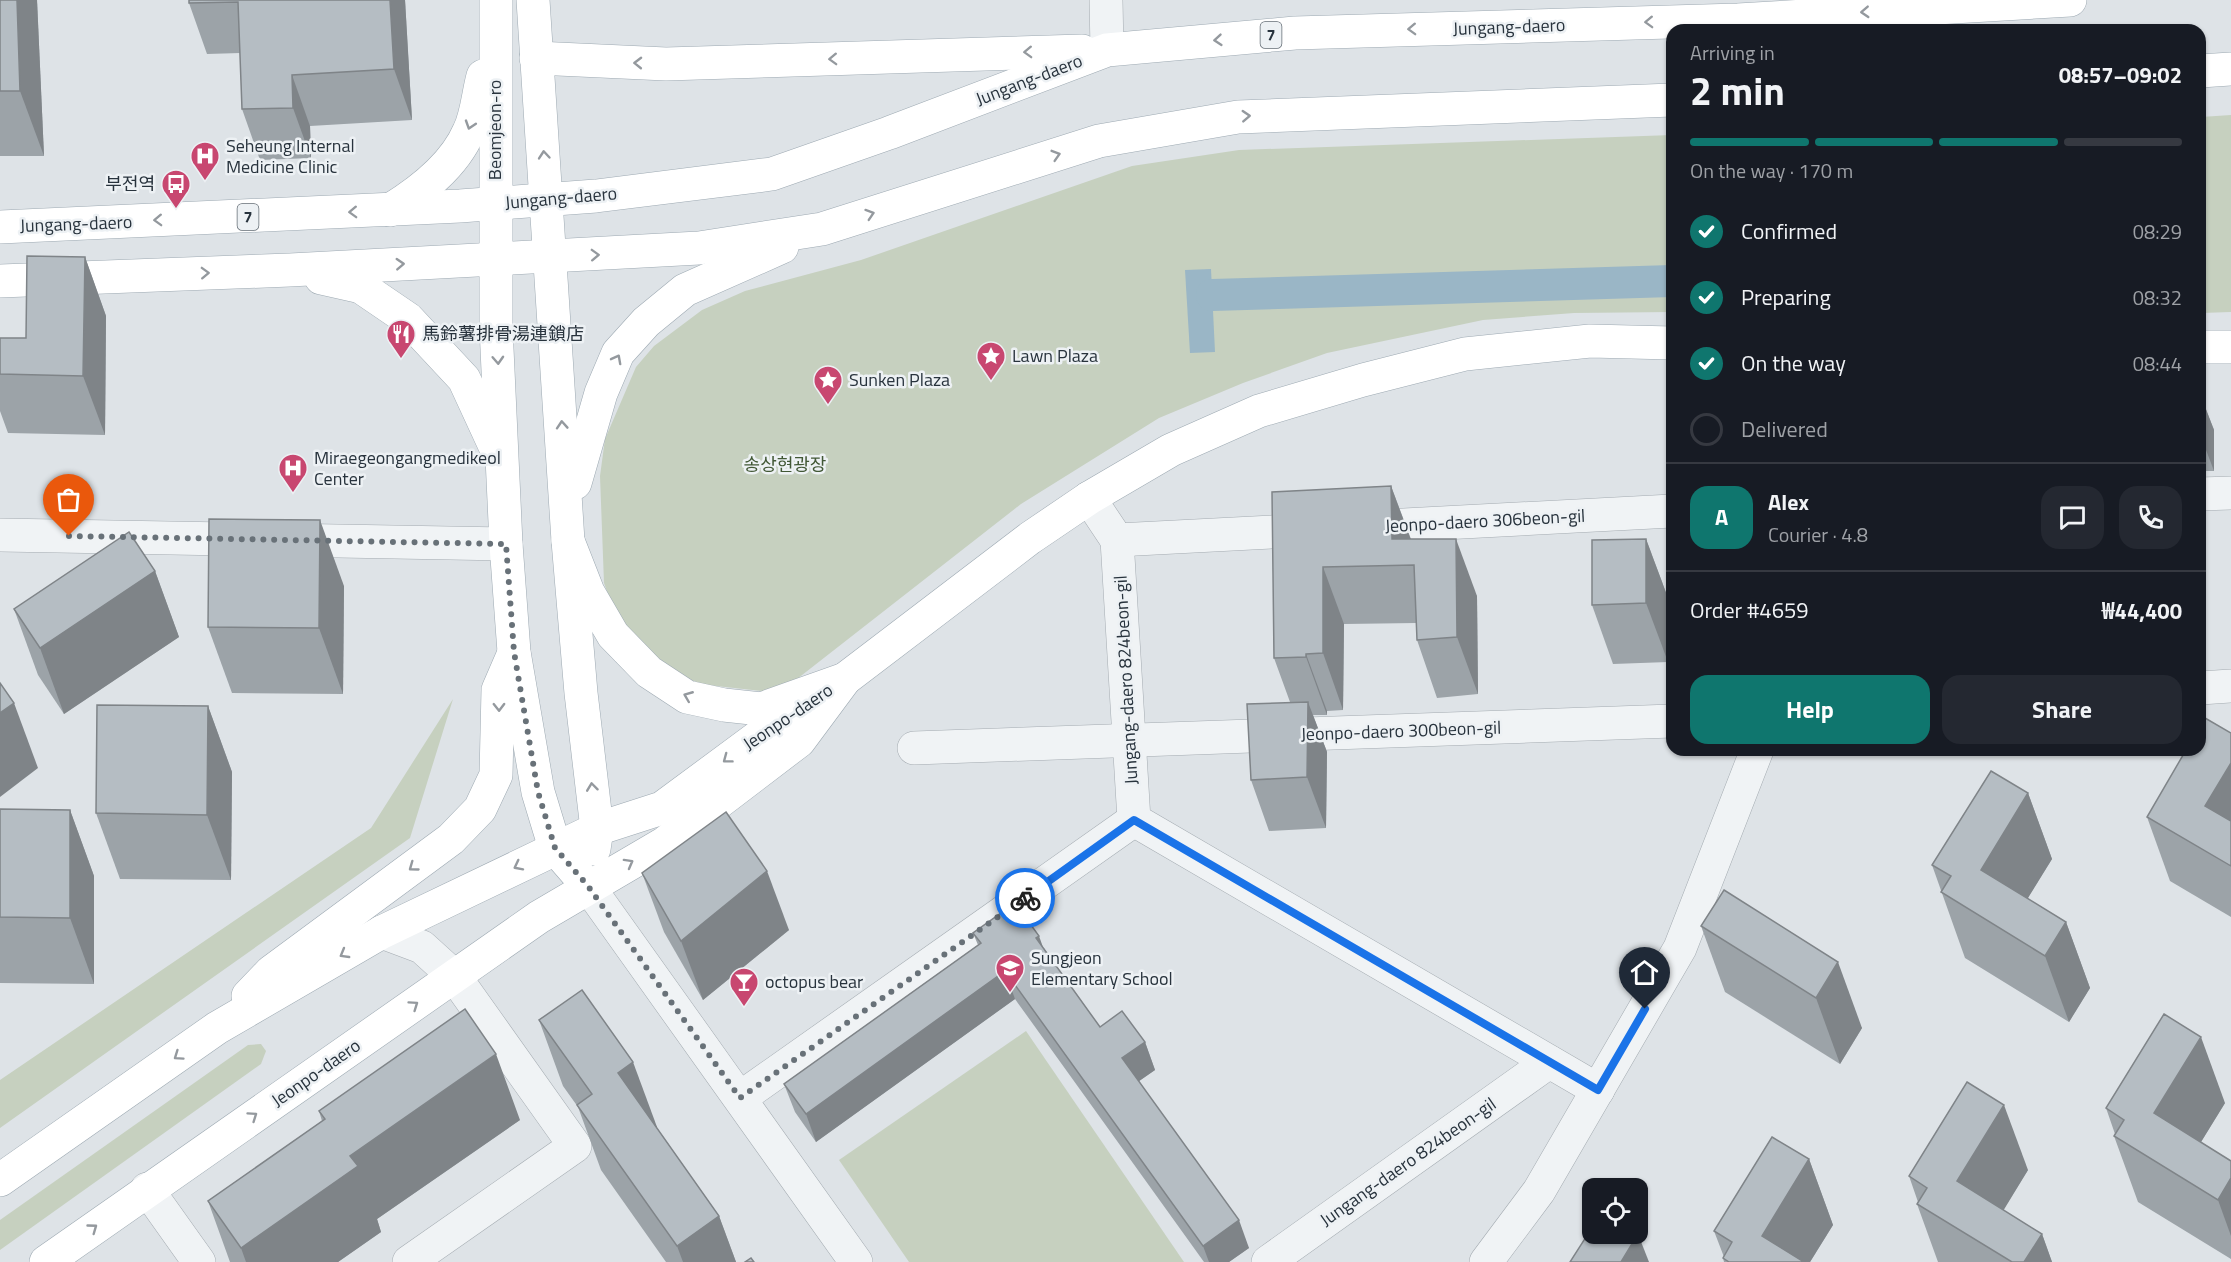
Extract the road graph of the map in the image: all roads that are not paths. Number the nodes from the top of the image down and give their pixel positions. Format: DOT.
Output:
graph roads {
  1 [pos="533,0"];
  2 [pos="1106,0"];
  3 [pos="2070,0"];
  4 [pos="496,14"];
  5 [pos="1107,50"];
  6 [pos="536,58"];
  7 [pos="2231,69"];
  8 [pos="2206,71"];
  9 [pos="1666,100"];
  10 [pos="548,200"];
  11 [pos="495,203"];
  12 [pos="388,210"];
  13 [pos="0,227"];
  14 [pos="822,229"];
  15 [pos="551,256"];
  16 [pos="495,259"];
  17 [pos="290,270"];
  18 [pos="0,281"];
  19 [pos="1666,343"];
  20 [pos="2206,347"];
  21 [pos="2231,347"];
  22 [pos="504,471"];
  23 [pos="2231,493"];
  24 [pos="2206,494"];
  25 [pos="1089,498"];
  26 [pos="1666,511"];
  27 [pos="567,528"];
  28 [pos="0,535"];
  29 [pos="1117,540"];
  30 [pos="506,544"];
  31 [pos="514,652"];
  32 [pos="845,679"];
  33 [pos="2231,686"];
  34 [pos="2206,688"];
  35 [pos="1666,720"];
  36 [pos="1129,741"];
  37 [pos="914,748"];
  38 [pos="1754,756"];
  39 [pos="1134,820"];
  40 [pos="597,829"];
  41 [pos="555,848"];
  42 [pos="588,886"];
  43 [pos="382,932"];
  44 [pos="455,977"];
  45 [pos="217,1028"];
  46 [pos="1549,1062"];
  47 [pos="1598,1090"];
  48 [pos="740,1098"];
  49 [pos="0,1180"];
  50 [pos="147,1189"];
  51 [pos="46,1262"];
  52 [pos="199,1262"];
  53 [pos="409,1262"];
  54 [pos="856,1262"];
  55 [pos="1268,1262"];
  56 [pos="1486,1262"];
  1 -- 6 [label="main road"];
  2 -- 5 [label="street"];
  3 -- 5 [label="main road, Jungang-daero / 7, one-way"];
  4 -- 11 [label="main road, Beomjeon-ro"];
  4 -- 12 [label="main road, one-way"];
  5 -- 6 [label="main road, one-way"];
  5 -- 10 [label="main road, Jungang-daero / 7"];
  10 -- 6 [label="main road, one-way"];
  7 -- 8 [label="main road"];
  14 -- 9 [label="main road, one-way"];
  10 -- 11 [label="main road, Jungang-daero / 7"];
  10 -- 15 [label="main road"];
  11 -- 12 [label="main road, Jungang-daero / 7"];
  11 -- 16 [label="main road, Beomjeon-ro"];
  12 -- 13 [label="main road, Jungang-daero / 7, one-way"];
  15 -- 14 [label="main road, one-way"];
  27 -- 14 [label="main road, one-way"];
  15 -- 16 [label="main road"];
  27 -- 15 [label="main road, one-way"];
  17 -- 16 [label="main road, one-way"];
  16 -- 22 [label="main road, one-way"];
  18 -- 17 [label="main road, one-way"];
  17 -- 22 [label="main road"];
  19 -- 25 [label="main road"];
  20 -- 21 [label="main road"];
  22 -- 30 [label="main road"];
  23 -- 24 [label="street"];
  25 -- 29 [label="street"];
  25 -- 32 [label="main road"];
  26 -- 29 [label="street, Jeonpo-daero 306beon-gil"];
  32 -- 27 [label="main road, one-way"];
  40 -- 27 [label="main road, one-way"];
  28 -- 30 [label="street"];
  29 -- 36 [label="street, Jungang-daero 824beon-gil"];
  30 -- 31 [label="main road"];
  31 -- 41 [label="main road"];
  31 -- 45 [label="main road, one-way"];
  32 -- 40 [label="main road, Jeonpo-daero, one-way"];
  42 -- 32 [label="main road, Jeonpo-daero, one-way"];
  33 -- 34 [label="street"];
  35 -- 36 [label="street, Jeonpo-daero 300beon-gil"];
  36 -- 37 [label="street, Jeonpo-daero 300beon-gil"];
  36 -- 39 [label="street, Jungang-daero 824beon-gil"];
  38 -- 47 [label="street"];
  39 -- 46 [label="street"];
  39 -- 48 [label="street"];
  40 -- 41 [label="main road, Jeonpo-daero"];
  40 -- 42 [label="main road"];
  41 -- 42 [label="main road"];
  41 -- 43 [label="main road, Jeonpo-daero, one-way"];
  42 -- 44 [label="main road, Jeonpo-daero"];
  42 -- 48 [label="street"];
  43 -- 44 [label="street"];
  43 -- 45 [label="main road, Jeonpo-daero, one-way"];
  50 -- 44 [label="main road, Jeonpo-daero, one-way"];
  44 -- 53 [label="street"];
  45 -- 49 [label="main road, Jeonpo-daero, one-way"];
  46 -- 47 [label="street"];
  46 -- 55 [label="street, Jungang-daero 824beon-gil"];
  47 -- 56 [label="street"];
  48 -- 54 [label="street"];
  51 -- 50 [label="main road, Jeonpo-daero, one-way"];
  50 -- 52 [label="street"];
}
